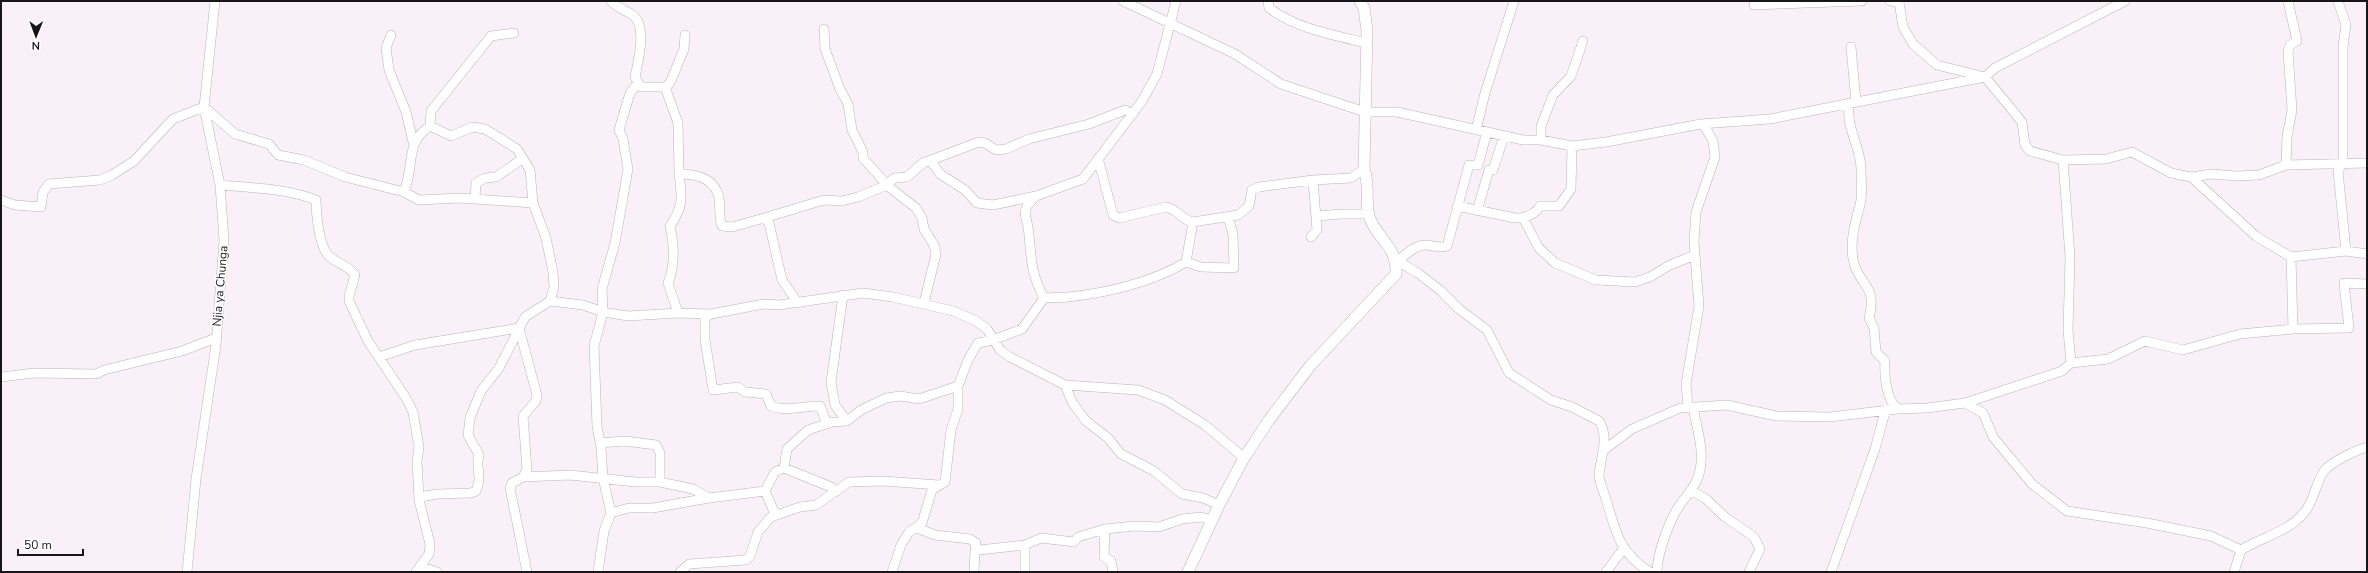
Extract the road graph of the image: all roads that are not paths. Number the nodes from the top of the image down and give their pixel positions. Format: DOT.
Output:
graph roads {
  1 [pos="214,1"];
  2 [pos="611,1"];
  3 [pos="1123,1"];
  4 [pos="1176,1"];
  5 [pos="1268,1"];
  6 [pos="1514,1"];
  7 [pos="1862,1"];
  8 [pos="1890,1"];
  9 [pos="2125,1"];
  10 [pos="2288,1"];
  11 [pos="2338,1"];
  12 [pos="1363,3"];
  13 [pos="1754,5"];
  14 [pos="1170,23"];
  15 [pos="824,29"];
  16 [pos="514,33"];
  17 [pos="685,34"];
  18 [pos="391,35"];
  19 [pos="1583,41"];
  20 [pos="1367,42"];
  21 [pos="1851,47"];
  22 [pos="1985,77"];
  23 [pos="637,84"];
  24 [pos="665,87"];
  25 [pos="1852,103"];
  26 [pos="204,107"];
  27 [pos="1365,112"];
  28 [pos="1133,114"];
  29 [pos="1703,124"];
  30 [pos="430,126"];
  31 [pos="1476,130"];
  32 [pos="1487,132"];
  33 [pos="1504,136"];
  34 [pos="1541,140"];
  35 [pos="413,142"];
  36 [pos="1572,146"];
  37 [pos="1098,158"];
  38 [pos="522,159"];
  39 [pos="2063,160"];
  40 [pos="931,161"];
  41 [pos="2343,163"];
  42 [pos="2367,163"];
  43 [pos="2286,165"];
  44 [pos="1364,169"];
  45 [pos="679,174"];
  46 [pos="2191,177"];
  47 [pos="1313,180"];
  48 [pos="220,185"];
  49 [pos="888,185"];
  50 [pos="404,192"];
  51 [pos="1036,196"];
  52 [pos="474,198"];
  53 [pos="1,200"];
  54 [pos="533,203"];
  55 [pos="1457,206"];
  56 [pos="1478,211"];
  57 [pos="1369,214"];
  58 [pos="1317,216"];
  59 [pos="1228,217"];
  60 [pos="764,218"];
  61 [pos="1524,218"];
  62 [pos="1193,222"];
  63 [pos="1311,237"];
  64 [pos="2346,251"];
  65 [pos="2367,254"];
  66 [pos="1695,255"];
  67 [pos="2291,257"];
  68 [pos="1397,261"];
  69 [pos="1186,262"];
  70 [pos="2367,284"];
  71 [pos="843,295"];
  72 [pos="1044,298"];
  73 [pos="550,301"];
  74 [pos="798,303"];
  75 [pos="924,303"];
  76 [pos="603,312"];
  77 [pos="678,313"];
  78 [pos="711,314"];
  79 [pos="519,328"];
  80 [pos="2293,329"];
  81 [pos="216,338"];
  82 [pos="993,340"];
  83 [pos="378,357"];
  84 [pos="2071,363"];
  85 [pos="1,377"];
  86 [pos="1065,385"];
  87 [pos="958,386"];
  88 [pos="1965,403"];
  89 [pos="1691,407"];
  90 [pos="1898,409"];
  91 [pos="1885,412"];
  92 [pos="848,421"];
  93 [pos="827,424"];
  94 [pos="600,443"];
  95 [pos="2367,447"];
  96 [pos="1604,450"];
  97 [pos="1244,458"];
  98 [pos="784,468"];
  99 [pos="523,477"];
  100 [pos="603,478"];
  101 [pos="660,482"];
  102 [pos="939,485"];
  103 [pos="1690,490"];
  104 [pos="765,491"];
  105 [pos="835,492"];
  106 [pos="419,497"];
  107 [pos="709,498"];
  108 [pos="1219,505"];
  109 [pos="611,513"];
  110 [pos="775,514"];
  111 [pos="1212,520"];
  112 [pos="917,528"];
  113 [pos="1105,529"];
  114 [pos="1025,545"];
  115 [pos="1624,548"];
  116 [pos="2241,550"];
  117 [pos="976,551"];
  118 [pos="187,572"];
  119 [pos="416,572"];
  120 [pos="422,572"];
  121 [pos="437,572"];
  122 [pos="527,572"];
  123 [pos="598,572"];
  124 [pos="680,572"];
  125 [pos="892,572"];
  126 [pos="974,572"];
  127 [pos="1025,572"];
  128 [pos="1113,572"];
  129 [pos="1188,572"];
  130 [pos="1606,572"];
  131 [pos="1650,572"];
  132 [pos="1657,572"];
  133 [pos="1749,572"];
  134 [pos="1831,572"];
  135 [pos="2234,572"];
  1 -- 26 [label="street, Njia ya Chunga"];
  2 -- 23 [label="street"];
  3 -- 14 [label="street"];
  4 -- 14 [label="street"];
  5 -- 20 [label="street"];
  6 -- 31 [label="street"];
  7 -- 13 [label="street"];
  8 -- 22 [label="street"];
  9 -- 22 [label="street"];
  10 -- 43 [label="street"];
  11 -- 41 [label="street"];
  12 -- 20 [label="street"];
  14 -- 27 [label="street"];
  14 -- 28 [label="street"];
  15 -- 49 [label="street"];
  16 -- 30 [label="street"];
  17 -- 24 [label="street"];
  18 -- 35 [label="street"];
  19 -- 34 [label="street"];
  20 -- 27 [label="street"];
  21 -- 25 [label="street"];
  22 -- 25 [label="street"];
  22 -- 39 [label="street"];
  23 -- 24 [label="street"];
  23 -- 76 [label="street"];
  24 -- 45 [label="street"];
  25 -- 29 [label="street"];
  25 -- 90 [label="street"];
  26 -- 48 [label="street, Njia ya Chunga"];
  26 -- 50 [label="street"];
  26 -- 53 [label="street"];
  27 -- 31 [label="street"];
  27 -- 44 [label="street"];
  28 -- 37 [label="street"];
  28 -- 40 [label="street"];
  29 -- 36 [label="street"];
  29 -- 66 [label="street"];
  30 -- 35 [label="street"];
  30 -- 38 [label="street"];
  31 -- 32 [label="street"];
  32 -- 33 [label="street"];
  32 -- 55 [label="street"];
  33 -- 34 [label="street"];
  33 -- 56 [label="street"];
  34 -- 36 [label="street"];
  35 -- 50 [label="street"];
  36 -- 61 [label="street"];
  37 -- 51 [label="street"];
  37 -- 62 [label="street"];
  38 -- 52 [label="street"];
  38 -- 54 [label="street"];
  39 -- 46 [label="street"];
  39 -- 84 [label="street"];
  40 -- 49 [label="street"];
  40 -- 51 [label="street"];
  41 -- 42 [label="street"];
  41 -- 43 [label="street"];
  41 -- 64 [label="street"];
  43 -- 46 [label="street"];
  44 -- 47 [label="street"];
  44 -- 57 [label="street"];
  45 -- 60 [label="street"];
  45 -- 77 [label="street"];
  46 -- 67 [label="street"];
  47 -- 58 [label="street"];
  47 -- 59 [label="street"];
  48 -- 81 [label="street, Njia ya Chunga"];
  48 -- 83 [label="street"];
  49 -- 60 [label="street"];
  49 -- 75 [label="street"];
  50 -- 52 [label="street"];
  51 -- 72 [label="street"];
  52 -- 54 [label="street"];
  54 -- 73 [label="street"];
  55 -- 56 [label="street"];
  55 -- 68 [label="street"];
  56 -- 61 [label="street"];
  57 -- 58 [label="street"];
  57 -- 68 [label="street"];
  58 -- 63 [label="street"];
  59 -- 62 [label="street"];
  59 -- 69 [label="street"];
  60 -- 74 [label="street"];
  61 -- 66 [label="street"];
  62 -- 69 [label="street"];
  64 -- 65 [label="street"];
  64 -- 67 [label="street"];
  66 -- 89 [label="street"];
  67 -- 80 [label="street"];
  68 -- 96 [label="street"];
  68 -- 97 [label="street"];
  69 -- 72 [label="street"];
  70 -- 80 [label="street"];
  71 -- 74 [label="street"];
  71 -- 75 [label="street"];
  71 -- 92 [label="street"];
  72 -- 82 [label="street"];
  73 -- 76 [label="street"];
  73 -- 79 [label="street"];
  74 -- 78 [label="street"];
  75 -- 82 [label="street"];
  76 -- 77 [label="street"];
  76 -- 94 [label="street"];
  77 -- 78 [label="street"];
  78 -- 93 [label="street"];
  79 -- 83 [label="street"];
  79 -- 99 [label="street"];
  79 -- 106 [label="street"];
  80 -- 84 [label="street"];
  81 -- 85 [label="street"];
  81 -- 118 [label="street, Njia ya Chunga"];
  82 -- 86 [label="street"];
  82 -- 87 [label="street"];
  83 -- 106 [label="street"];
  84 -- 88 [label="street"];
  86 -- 97 [label="street"];
  86 -- 108 [label="street"];
  87 -- 92 [label="street"];
  87 -- 102 [label="street"];
  88 -- 90 [label="street"];
  88 -- 116 [label="street"];
  89 -- 91 [label="street"];
  89 -- 96 [label="street"];
  89 -- 103 [label="street"];
  90 -- 91 [label="street"];
  91 -- 134 [label="street"];
  92 -- 93 [label="street"];
  93 -- 98 [label="street"];
  94 -- 100 [label="street"];
  94 -- 101 [label="street"];
  95 -- 116 [label="street"];
  96 -- 115 [label="street"];
  97 -- 108 [label="street"];
  98 -- 104 [label="street"];
  98 -- 105 [label="street"];
  99 -- 100 [label="street"];
  99 -- 122 [label="street"];
  100 -- 101 [label="street"];
  100 -- 109 [label="street"];
  101 -- 107 [label="street"];
  102 -- 105 [label="street"];
  102 -- 112 [label="street"];
  103 -- 132 [label="street"];
  103 -- 133 [label="street"];
  104 -- 107 [label="street"];
  104 -- 110 [label="street"];
  105 -- 110 [label="street"];
  106 -- 119 [label="street"];
  107 -- 109 [label="street"];
  108 -- 111 [label="street"];
  109 -- 123 [label="street"];
  110 -- 124 [label="street"];
  111 -- 113 [label="street"];
  111 -- 129 [label="street"];
  112 -- 117 [label="street"];
  112 -- 125 [label="street"];
  113 -- 114 [label="street"];
  113 -- 128 [label="street"];
  114 -- 117 [label="street"];
  114 -- 127 [label="street"];
  115 -- 130 [label="street"];
  115 -- 131 [label="street"];
  116 -- 135 [label="street"];
  117 -- 126 [label="street"];
  120 -- 121 [label="street"];
}
